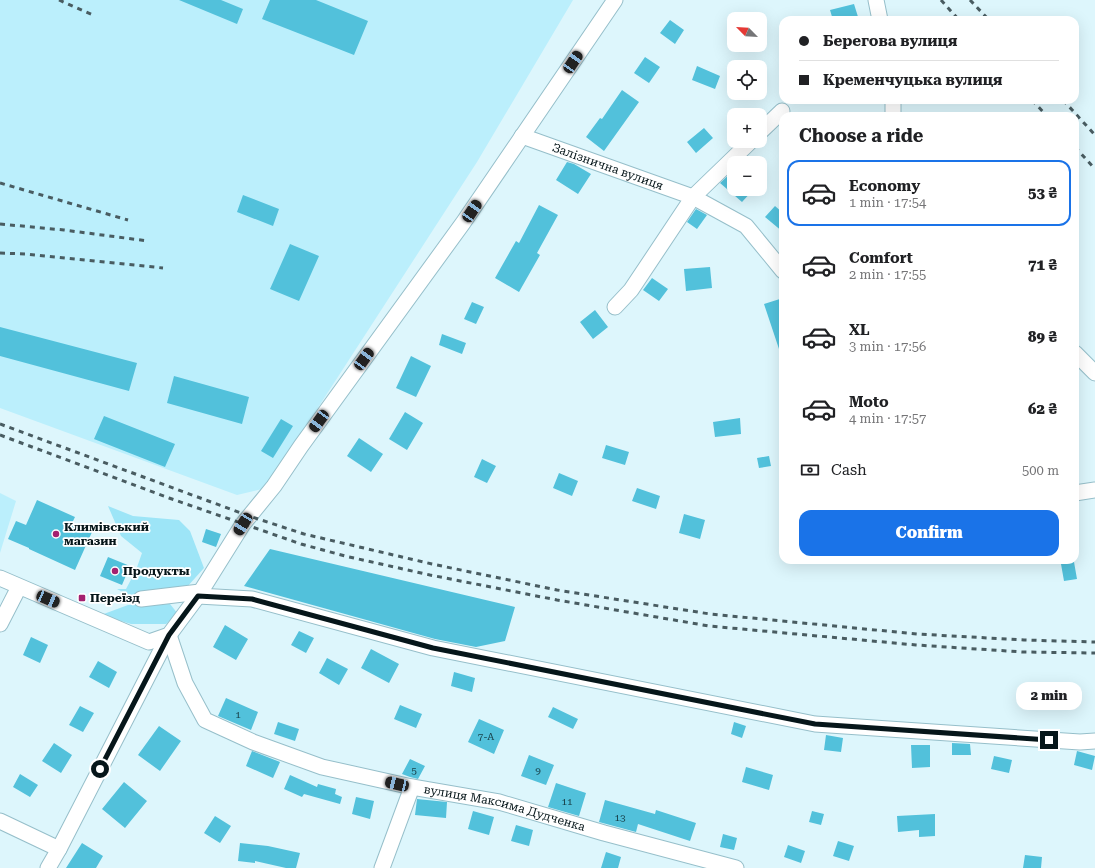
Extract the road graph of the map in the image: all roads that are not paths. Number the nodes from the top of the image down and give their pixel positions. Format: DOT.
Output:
graph roads {
  1 [pos="614,0"];
  2 [pos="876,0"];
  3 [pos="879,16"];
  4 [pos="779,114"];
  5 [pos="767,125"];
  6 [pos="522,136"];
  7 [pos="744,148"];
  8 [pos="693,197"];
  9 [pos="779,266"];
  10 [pos="615,307"];
  11 [pos="1079,357"];
  12 [pos="1095,373"];
  13 [pos="1095,490"];
  14 [pos="1079,492"];
  15 [pos="0,578"];
  16 [pos="19,587"];
  17 [pos="199,594"];
  18 [pos="141,599"];
  19 [pos="0,624"];
  20 [pos="169,635"];
  21 [pos="1095,741"];
  22 [pos="412,787"];
  23 [pos="0,821"];
  24 [pos="60,849"];
  25 [pos="48,868"];
  26 [pos="382,868"];
  27 [pos="736,868"];
  1 -- 6 [label="street"];
  2 -- 3 [label="street"];
  4 -- 5 [label="street"];
  6 -- 8 [label="street, Залізнична вулиця"];
  6 -- 17 [label="street"];
  7 -- 8 [label="street"];
  8 -- 9 [label="street, Залізнична вулиця"];
  8 -- 10 [label="street"];
  11 -- 12 [label="street"];
  13 -- 14 [label="street"];
  15 -- 16 [label="street"];
  16 -- 19 [label="street"];
  16 -- 20 [label="street"];
  17 -- 18 [label="street"];
  17 -- 20 [label="street"];
  17 -- 21 [label="street"];
  20 -- 22 [label="street, вулиця Максима Дудченка"];
  20 -- 24 [label="street"];
  22 -- 26 [label="street"];
  22 -- 27 [label="street, вулиця Максима Дудченка"];
  23 -- 24 [label="street"];
  24 -- 25 [label="street"];
}
